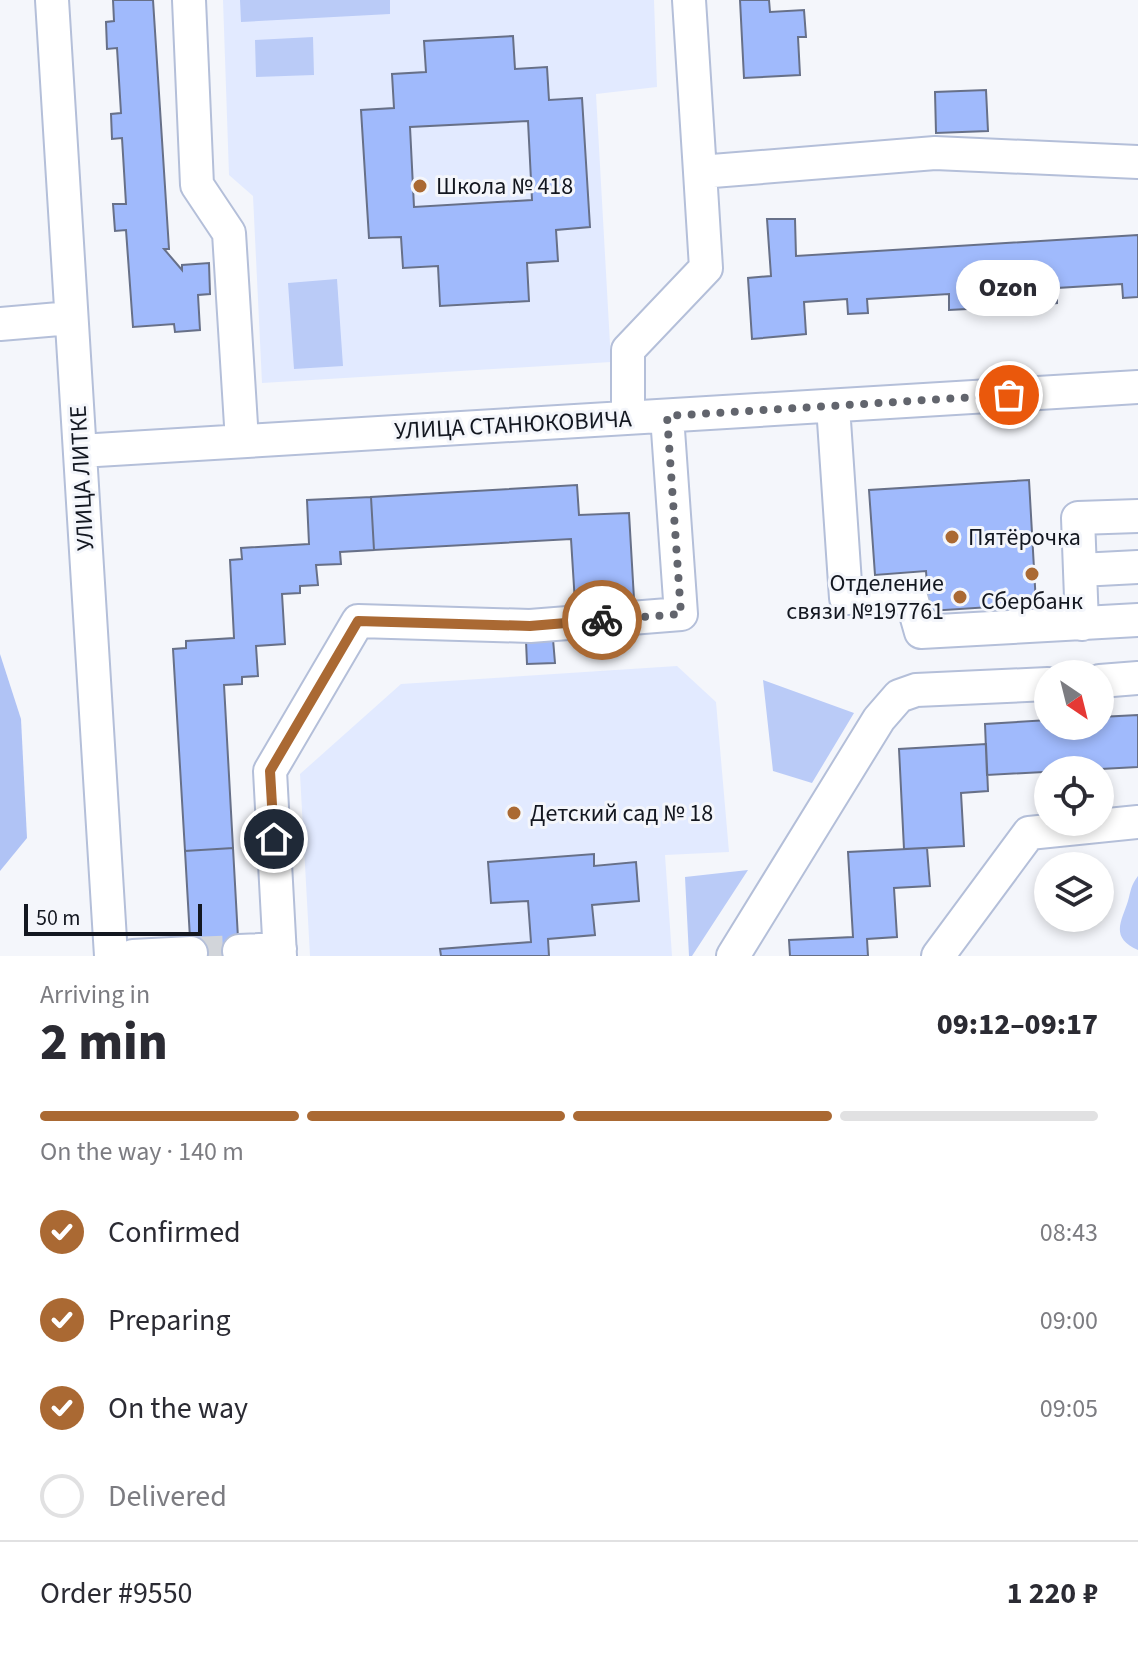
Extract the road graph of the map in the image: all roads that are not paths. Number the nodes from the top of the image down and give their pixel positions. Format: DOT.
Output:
graph roads {
  1 [pos="52,0"];
  2 [pos="189,0"];
  3 [pos="689,0"];
  4 [pos="1138,162"];
  5 [pos="700,172"];
  6 [pos="71,318"];
  7 [pos="0,324"];
  8 [pos="1138,387"];
  9 [pos="833,406"];
  10 [pos="667,416"];
  11 [pos="628,418"];
  12 [pos="242,441"];
  13 [pos="80,451"];
  14 [pos="1138,516"];
  15 [pos="1138,567"];
  16 [pos="1080,570"];
  17 [pos="1138,620"];
  18 [pos="1082,624"];
  19 [pos="1138,678"];
  20 [pos="1114,680"];
  21 [pos="1034,685"];
  22 [pos="1138,822"];
  23 [pos="239,951"];
  24 [pos="280,952"];
  25 [pos="191,953"];
  26 [pos="111,956"];
  27 [pos="133,956"];
  28 [pos="733,956"];
  29 [pos="938,956"];
  1 -- 6 [label="street, УЛИЦА ЛИТКЕ"];
  2 -- 12 [label="street"];
  3 -- 5 [label="street"];
  4 -- 5 [label="street"];
  5 -- 11 [label="street"];
  6 -- 7 [label="street"];
  6 -- 13 [label="street, УЛИЦА ЛИТКЕ"];
  8 -- 9 [label="street, УЛИЦА СТАНЮКОВИЧА"];
  9 -- 10 [label="street, УЛИЦА СТАНЮКОВИЧА"];
  9 -- 18 [label="street"];
  10 -- 11 [label="street, УЛИЦА СТАНЮКОВИЧА"];
  10 -- 24 [label="street"];
  11 -- 12 [label="street, УЛИЦА СТАНЮКОВИЧА"];
  12 -- 13 [label="street, УЛИЦА СТАНЮКОВИЧА"];
  13 -- 26 [label="street, УЛИЦА ЛИТКЕ"];
  14 -- 16 [label="street"];
  15 -- 16 [label="street"];
  16 -- 18 [label="street"];
  17 -- 18 [label="street"];
  19 -- 20 [label="street"];
  21 -- 28 [label="street"];
  22 -- 29 [label="street"];
  23 -- 24 [label="street"];
  25 -- 27 [label="street"];
}
